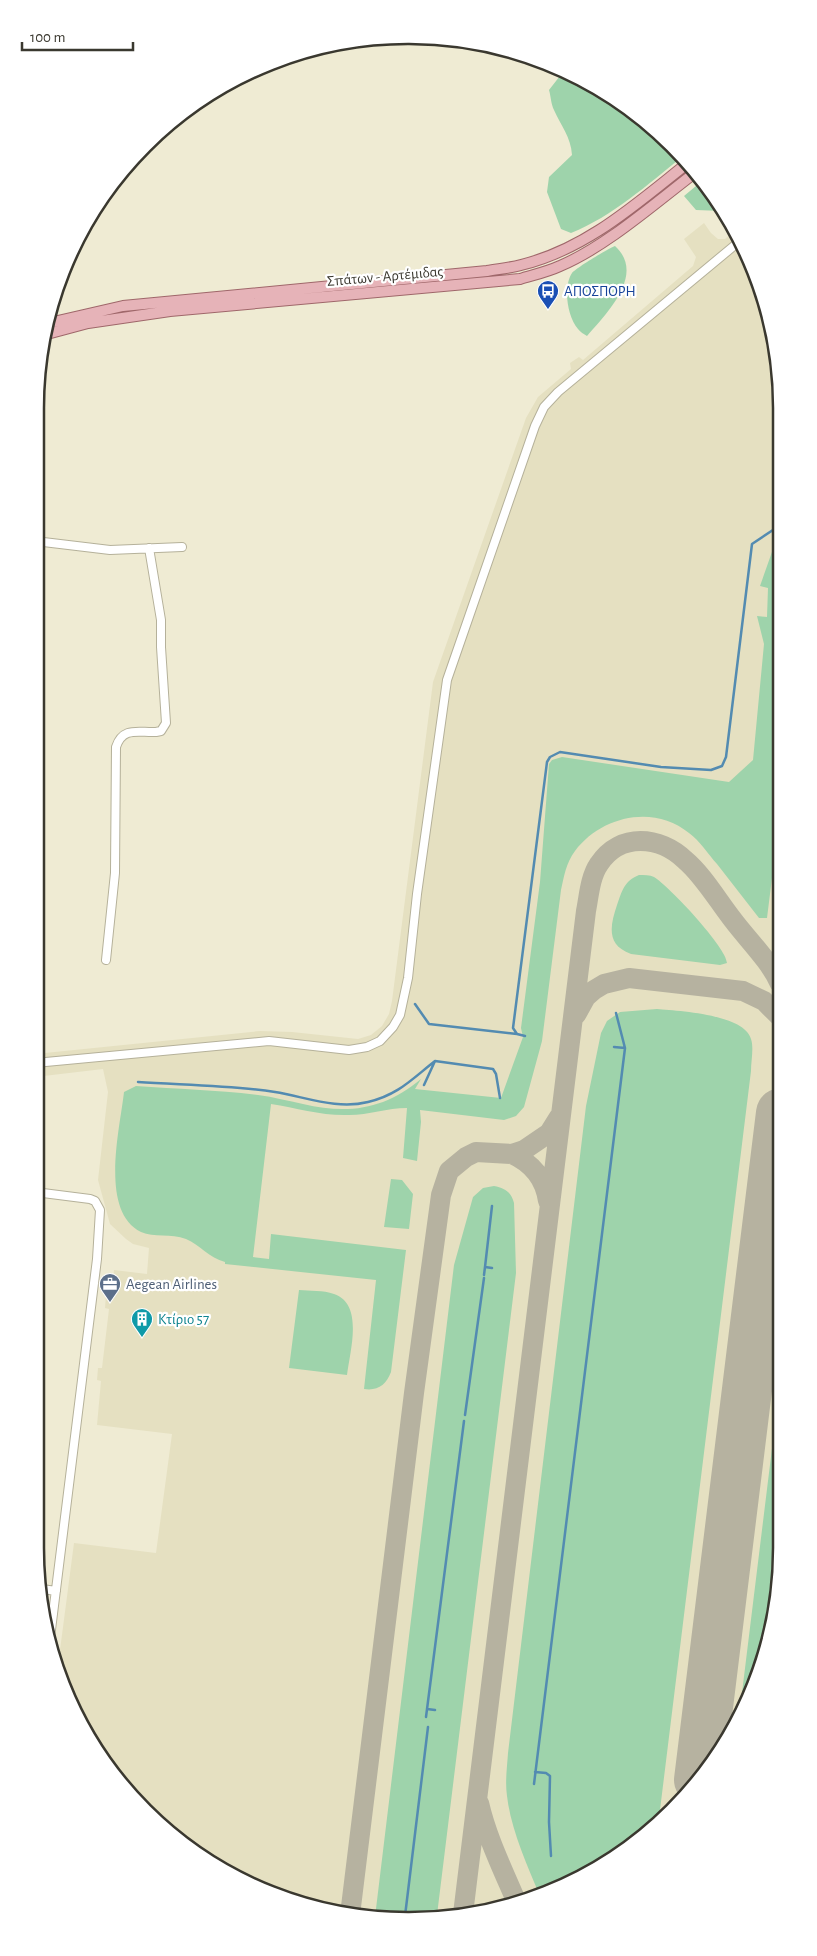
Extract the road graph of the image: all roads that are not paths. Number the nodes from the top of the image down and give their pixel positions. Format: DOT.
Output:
graph roads {
  1 [pos="682,167"];
  2 [pos="690,176"];
  3 [pos="735,245"];
  4 [pos="54,322"];
  5 [pos="52,333"];
  6 [pos="44,542"];
  7 [pos="182,547"];
  8 [pos="149,548"];
  9 [pos="106,960"];
  10 [pos="44,1062"];
  11 [pos="44,1193"];
  12 [pos="47,1590"];
  13 [pos="56,1591"];
  14 [pos="49,1605"];
  15 [pos="54,1606"];
  16 [pos="52,1623"];
  1 -- 4 [label="main road, Σπάτων - Αρτέμιδας"];
  2 -- 5 [label="main road, Σπάτων - Αρτέμιδας"];
  3 -- 10 [label="street"];
  6 -- 8 [label="street"];
  7 -- 8 [label="street"];
  8 -- 9 [label="street"];
  11 -- 13 [label="street"];
  12 -- 13 [label="street"];
  13 -- 15 [label="street"];
  14 -- 15 [label="street"];
  15 -- 16 [label="street"];
}
